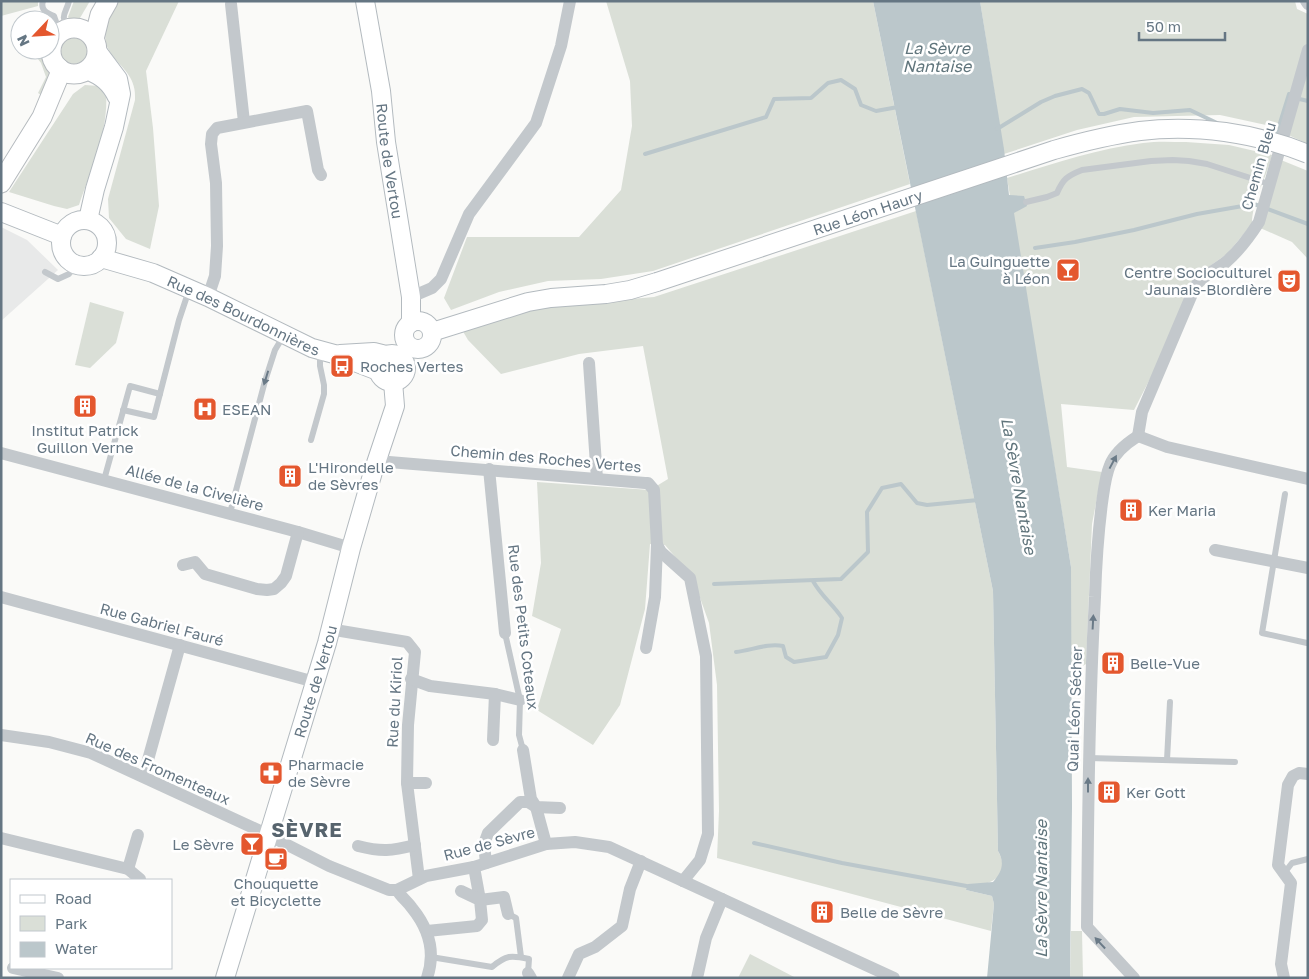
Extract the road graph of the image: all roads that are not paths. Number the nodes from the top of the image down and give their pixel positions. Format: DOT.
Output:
graph roads {
  1 [pos="43,1"];
  2 [pos="68,1"];
  3 [pos="101,1"];
  4 [pos="108,1"];
  5 [pos="365,1"];
  6 [pos="570,1"];
  7 [pos="231,4"];
  8 [pos="69,30"];
  9 [pos="95,45"];
  10 [pos="1308,50"];
  11 [pos="59,68"];
  12 [pos="83,72"];
  13 [pos="119,103"];
  14 [pos="42,117"];
  15 [pos="244,122"];
  16 [pos="1308,154"];
  17 [pos="321,175"];
  18 [pos="1,183"];
  19 [pos="1269,184"];
  20 [pos="1026,202"];
  21 [pos="8,215"];
  22 [pos="88,220"];
  23 [pos="62,236"];
  24 [pos="104,251"];
  25 [pos="77,264"];
  26 [pos="45,272"];
  27 [pos="189,289"];
  28 [pos="208,297"];
  29 [pos="411,297"];
  30 [pos="408,329"];
  31 [pos="432,332"];
  32 [pos="284,334"];
  33 [pos="420,348"];
  34 [pos="327,352"];
  35 [pos="388,354"];
  36 [pos="405,363"];
  37 [pos="589,363"];
  38 [pos="378,371"];
  39 [pos="393,382"];
  40 [pos="160,394"];
  41 [pos="123,410"];
  42 [pos="1138,436"];
  43 [pos="311,440"];
  44 [pos="1,453"];
  45 [pos="377,460"];
  46 [pos="489,469"];
  47 [pos="597,479"];
  48 [pos="1308,479"];
  49 [pos="104,480"];
  50 [pos="1285,494"];
  51 [pos="230,513"];
  52 [pos="298,532"];
  53 [pos="657,546"];
  54 [pos="351,548"];
  55 [pos="1215,550"];
  56 [pos="1273,562"];
  57 [pos="183,565"];
  58 [pos="1308,568"];
  59 [pos="1,597"];
  60 [pos="329,629"];
  61 [pos="506,633"];
  62 [pos="1308,643"];
  63 [pos="180,645"];
  64 [pos="646,648"];
  65 [pos="411,679"];
  66 [pos="315,682"];
  67 [pos="495,694"];
  68 [pos="520,700"];
  69 [pos="1170,702"];
  70 [pos="1,735"];
  71 [pos="493,740"];
  72 [pos="523,750"];
  73 [pos="1088,758"];
  74 [pos="1167,760"];
  75 [pos="1236,762"];
  76 [pos="1308,774"];
  77 [pos="142,776"];
  78 [pos="426,783"];
  79 [pos="407,784"];
  80 [pos="536,807"];
  81 [pos="560,808"];
  82 [pos="138,835"];
  83 [pos="268,835"];
  84 [pos="1,838"];
  85 [pos="546,844"];
  86 [pos="415,845"];
  87 [pos="358,846"];
  88 [pos="1308,859"];
  89 [pos="641,861"];
  90 [pos="480,865"];
  91 [pos="1282,868"];
  92 [pos="128,869"];
  93 [pos="140,879"];
  94 [pos="419,879"];
  95 [pos="683,881"];
  96 [pos="397,890"];
  97 [pos="461,891"];
  98 [pos="480,900"];
  99 [pos="722,900"];
  100 [pos="508,914"];
  101 [pos="427,930"];
  102 [pos="432,957"];
  103 [pos="521,957"];
  104 [pos="17,969"];
  105 [pos="529,976"];
  106 [pos="58,978"];
  107 [pos="225,978"];
  108 [pos="426,978"];
  109 [pos="568,978"];
  110 [pos="697,978"];
  111 [pos="894,978"];
  112 [pos="1134,978"];
  113 [pos="1284,978"];
  1 -- 8 [label="lane"];
  2 -- 8 [label="lane"];
  3 -- 8 [label="main road"];
  4 -- 9 [label="main road"];
  5 -- 29 [label="street, Route de Vertou"];
  6 -- 29 [label="street"];
  7 -- 15 [label="street"];
  8 -- 9 [label="main road"];
  8 -- 11 [label="main road"];
  9 -- 12 [label="main road"];
  9 -- 13 [label="street"];
  10 -- 19 [label="street, Chemin Bleu"];
  11 -- 12 [label="main road"];
  11 -- 14 [label="main road"];
  12 -- 13 [label="street"];
  12 -- 14 [label="main road"];
  13 -- 22 [label="street"];
  14 -- 18 [label="main road"];
  15 -- 17 [label="street"];
  15 -- 28 [label="street"];
  16 -- 31 [label="street, Rue Léon Haury, bridge"];
  19 -- 20 [label="lane"];
  19 -- 42 [label="street, Chemin Bleu"];
  21 -- 23 [label="street"];
  22 -- 23 [label="street"];
  22 -- 24 [label="street"];
  23 -- 25 [label="street"];
  24 -- 25 [label="street"];
  24 -- 27 [label="street, Rue des Bourdonnières"];
  25 -- 26 [label="lane"];
  27 -- 28 [label="street, Rue des Bourdonnières"];
  27 -- 40 [label="lane"];
  28 -- 32 [label="street, Rue des Bourdonnières"];
  29 -- 30 [label="street, Route de Vertou"];
  30 -- 31 [label="street"];
  30 -- 33 [label="street"];
  30 -- 35 [label="street"];
  31 -- 33 [label="street"];
  32 -- 34 [label="street, Rue des Bourdonnières"];
  32 -- 51 [label="lane, one-way"];
  33 -- 36 [label="street"];
  34 -- 35 [label="street, Rue des Bourdonnières"];
  34 -- 38 [label="street, Rue des Bourdonnières"];
  34 -- 43 [label="lane"];
  35 -- 36 [label="street"];
  35 -- 38 [label="street"];
  36 -- 39 [label="street"];
  37 -- 47 [label="street"];
  38 -- 39 [label="street"];
  39 -- 45 [label="street, Route de Vertou"];
  40 -- 41 [label="lane"];
  40 -- 41 [label="lane"];
  41 -- 49 [label="lane"];
  42 -- 48 [label="street"];
  73 -- 42 [label="street, Quai Léon Sécher, one-way"];
  44 -- 49 [label="street, Allée de la Civelière"];
  45 -- 46 [label="street, Chemin des Roches Vertes"];
  45 -- 54 [label="street, Route de Vertou"];
  46 -- 47 [label="street, Chemin des Roches Vertes"];
  46 -- 61 [label="street, Rue des Petits Coteaux"];
  47 -- 53 [label="street, Chemin des Roches Vertes"];
  49 -- 51 [label="street, Allée de la Civelière"];
  50 -- 56 [label="lane"];
  51 -- 52 [label="street, Allée de la Civelière"];
  52 -- 54 [label="street, Allée de la Civelière"];
  52 -- 57 [label="street"];
  53 -- 64 [label="street, Chemin des Roches Vertes"];
  53 -- 95 [label="street"];
  54 -- 60 [label="street, Route de Vertou"];
  55 -- 56 [label="street"];
  56 -- 58 [label="street"];
  56 -- 62 [label="lane"];
  59 -- 63 [label="street, Rue Gabriel Fauré"];
  60 -- 65 [label="street, Rue du Kiriol"];
  60 -- 66 [label="street, Route de Vertou"];
  61 -- 68 [label="lane, Rue des Petits Coteaux"];
  63 -- 66 [label="street, Rue Gabriel Fauré"];
  63 -- 77 [label="street"];
  65 -- 67 [label="street"];
  65 -- 79 [label="street, Rue du Kiriol"];
  66 -- 83 [label="street, Route de Vertou"];
  67 -- 68 [label="street"];
  67 -- 71 [label="street"];
  68 -- 72 [label="lane, Rue des Petits Coteaux"];
  69 -- 74 [label="lane"];
  70 -- 77 [label="street, Rue des Fromenteaux"];
  72 -- 80 [label="street, Rue des Petits Coteaux"];
  73 -- 74 [label="lane"];
  112 -- 73 [label="street, Quai Léon Sécher, one-way"];
  74 -- 75 [label="lane"];
  76 -- 91 [label="street"];
  77 -- 83 [label="street, Rue des Fromenteaux"];
  78 -- 79 [label="street"];
  79 -- 86 [label="street, Rue du Kiriol"];
  80 -- 81 [label="street"];
  80 -- 85 [label="street, Rue des Petits Coteaux"];
  80 -- 90 [label="street"];
  82 -- 92 [label="street"];
  83 -- 96 [label="street"];
  83 -- 107 [label="street, Route de Vertou"];
  84 -- 92 [label="street"];
  85 -- 89 [label="street, Rue de Sèvre"];
  85 -- 90 [label="street, Rue de Sèvre"];
  86 -- 87 [label="street"];
  86 -- 94 [label="street, Rue du Kiriol"];
  88 -- 91 [label="lane"];
  89 -- 95 [label="street, Rue de Sèvre"];
  89 -- 109 [label="street"];
  90 -- 94 [label="street, Rue de Sèvre"];
  90 -- 98 [label="street"];
  91 -- 113 [label="street"];
  92 -- 93 [label="street"];
  94 -- 96 [label="street, Rue de Sèvre"];
  95 -- 99 [label="street, Rue de Sèvre"];
  96 -- 101 [label="street"];
  97 -- 98 [label="street"];
  98 -- 100 [label="street"];
  98 -- 101 [label="street"];
  99 -- 110 [label="street"];
  99 -- 111 [label="street, Rue de Sèvre"];
  100 -- 103 [label="lane"];
  101 -- 102 [label="street"];
  102 -- 103 [label="lane"];
  102 -- 108 [label="street"];
  103 -- 105 [label="lane"];
  104 -- 106 [label="street"];
}
